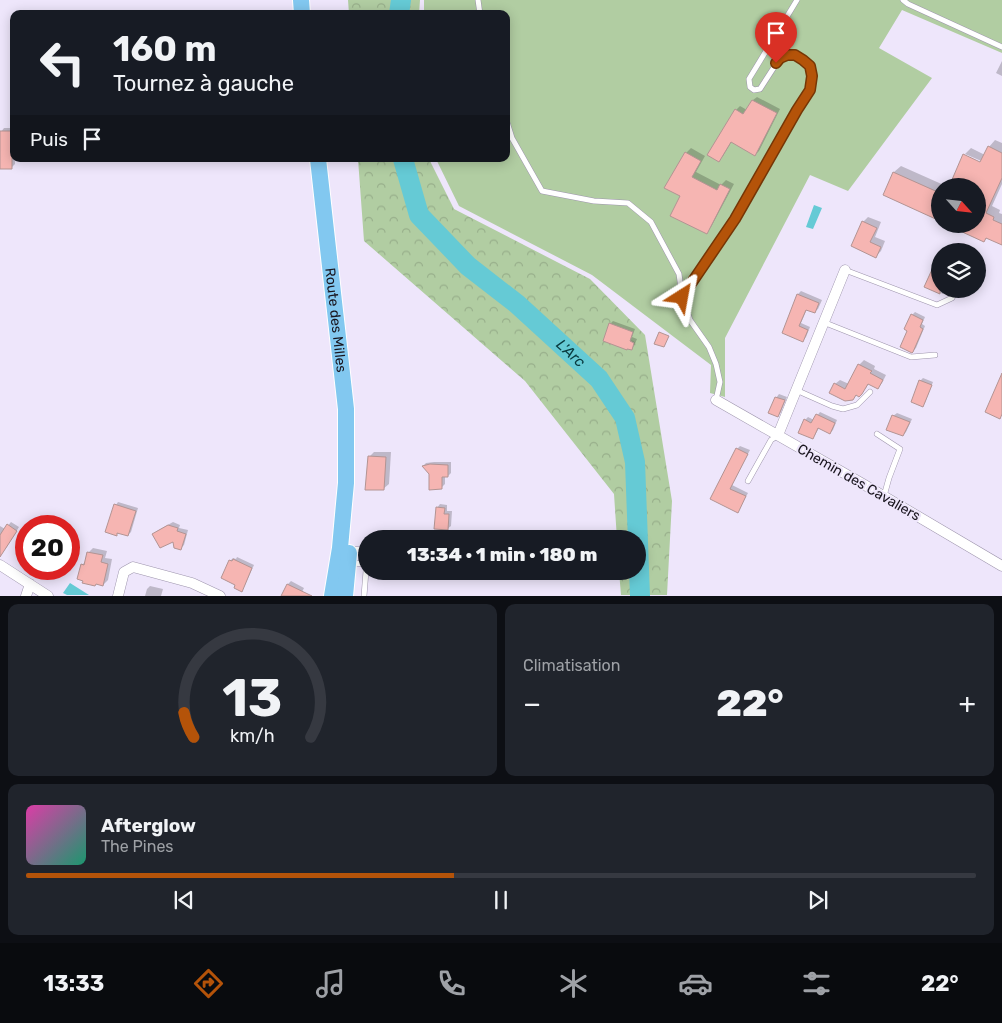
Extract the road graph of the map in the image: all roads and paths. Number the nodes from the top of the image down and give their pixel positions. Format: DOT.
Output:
graph roads {
  1 [pos="798,0"];
  2 [pos="903,0"];
  3 [pos="1002,47"];
  4 [pos="510,132"];
  5 [pos="318,162"];
  6 [pos="845,270"];
  7 [pos="682,297"];
  8 [pos="952,298"];
  9 [pos="823,322"];
  10 [pos="935,355"];
  11 [pos="796,390"];
  12 [pos="870,392"];
  13 [pos="716,400"];
  14 [pos="877,434"];
  15 [pos="778,435"];
  16 [pos="748,481"];
  17 [pos="884,496"];
  18 [pos="358,552"];
  19 [pos="344,555"];
  20 [pos="358,561"];
  21 [pos="0,565"];
  22 [pos="1002,566"];
  23 [pos="365,580"];
  24 [pos="30,584"];
  25 [pos="26,596"];
  26 [pos="48,596"];
  27 [pos="118,596"];
  28 [pos="220,596"];
  29 [pos="332,596"];
  30 [pos="344,596"];
  31 [pos="364,596"];
  1 -- 7 [label="lane"];
  2 -- 3 [label="lane"];
  4 -- 7 [label="lane"];
  5 -- 19 [label="main road, Route des Milles"];
  6 -- 8 [label="lane"];
  6 -- 9 [label="street"];
  7 -- 13 [label="lane"];
  9 -- 10 [label="lane"];
  9 -- 11 [label="street"];
  11 -- 12 [label="lane"];
  11 -- 15 [label="street"];
  13 -- 15 [label="street, Chemin des Cavaliers"];
  14 -- 17 [label="lane"];
  15 -- 16 [label="lane"];
  15 -- 17 [label="street, Chemin des Cavaliers"];
  17 -- 22 [label="street, Chemin des Cavaliers"];
  18 -- 19 [label="lane"];
  19 -- 20 [label="lane"];
  19 -- 29 [label="main road, Route des Milles"];
  19 -- 30 [label="main road, Route des Milles"];
  21 -- 24 [label="street"];
  23 -- 31 [label="lane"];
  24 -- 25 [label="street"];
  24 -- 26 [label="street"];
  27 -- 28 [label="street"];
}
